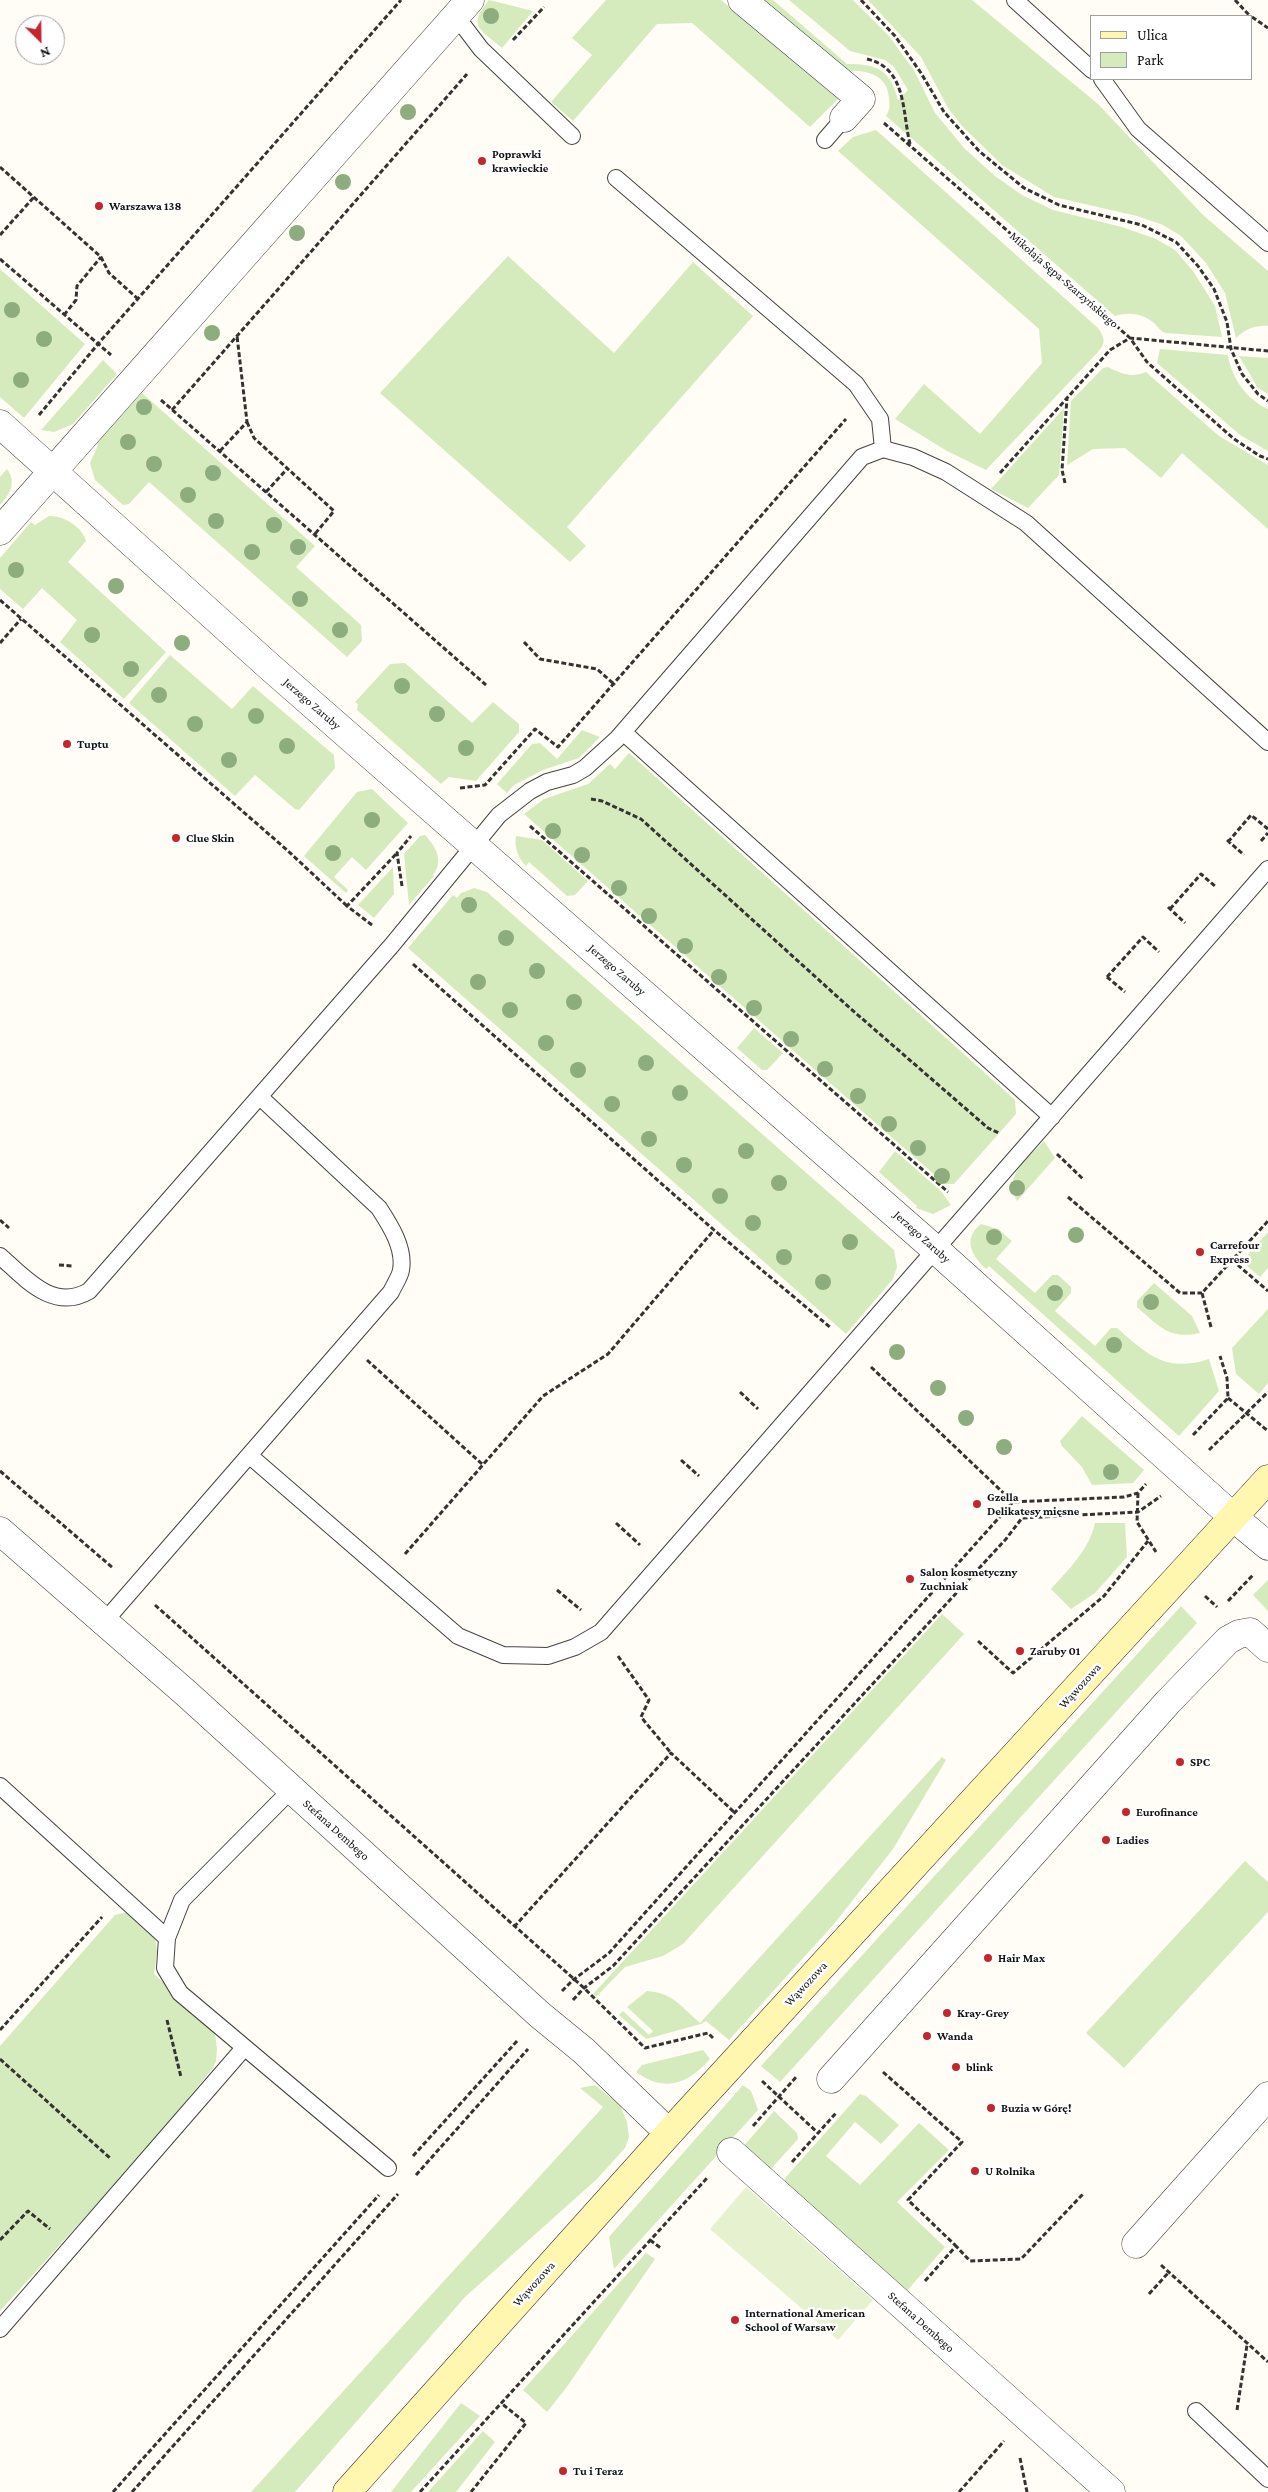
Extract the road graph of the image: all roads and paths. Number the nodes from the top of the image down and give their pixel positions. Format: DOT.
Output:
graph roads {
  1 [pos="401,0"];
  2 [pos="742,0"];
  3 [pos="860,0"];
  4 [pos="1015,0"];
  5 [pos="1235,0"];
  6 [pos="544,7"];
  7 [pos="463,8"];
  8 [pos="1249,15"];
  9 [pos="1253,18"];
  10 [pos="1268,28"];
  11 [pos="494,61"];
  12 [pos="1090,68"];
  13 [pos="1103,80"];
  14 [pos="853,109"];
  15 [pos="572,136"];
  16 [pos="825,140"];
  17 [pos="0,167"];
  18 [pos="616,178"];
  19 [pos="34,197"];
  20 [pos="0,235"];
  21 [pos="1268,243"];
  22 [pos="101,257"];
  23 [pos="0,258"];
  24 [pos="138,299"];
  25 [pos="64,315"];
  26 [pos="237,336"];
  27 [pos="1130,338"];
  28 [pos="98,344"];
  29 [pos="1231,349"];
  30 [pos="1268,351"];
  31 [pos="160,398"];
  32 [pos="1067,398"];
  33 [pos="1268,400"];
  34 [pos="172,410"];
  35 [pos="247,422"];
  36 [pos="9,432"];
  37 [pos="883,449"];
  38 [pos="220,451"];
  39 [pos="1268,459"];
  40 [pos="287,469"];
  41 [pos="51,472"];
  42 [pos="1065,483"];
  43 [pos="266,492"];
  44 [pos="0,531"];
  45 [pos="314,535"];
  46 [pos="0,600"];
  47 [pos="22,618"];
  48 [pos="524,642"];
  49 [pos="0,643"];
  50 [pos="486,685"];
  51 [pos="615,685"];
  52 [pos="623,732"];
  53 [pos="1268,742"];
  54 [pos="573,775"];
  55 [pos="1268,829"];
  56 [pos="414,832"];
  57 [pos="473,845"];
  58 [pos="1237,850"];
  59 [pos="396,853"];
  60 [pos="1268,868"];
  61 [pos="1219,889"];
  62 [pos="403,891"];
  63 [pos="347,906"];
  64 [pos="379,919"];
  65 [pos="1182,919"];
  66 [pos="373,926"];
  67 [pos="366,933"];
  68 [pos="392,945"];
  69 [pos="1161,954"];
  70 [pos="1121,989"];
  71 [pos="260,1097"];
  72 [pos="1047,1122"];
  73 [pos="1003,1135"];
  74 [pos="1083,1179"];
  75 [pos="1068,1196"];
  76 [pos="0,1220"];
  77 [pos="1268,1221"];
  78 [pos="714,1230"];
  79 [pos="14,1233"];
  80 [pos="936,1250"];
  81 [pos="0,1256"];
  82 [pos="79,1258"];
  83 [pos="1232,1260"];
  84 [pos="51,1265"];
  85 [pos="1268,1291"];
  86 [pos="1202,1293"];
  87 [pos="1211,1327"];
  88 [pos="347,1342"];
  89 [pos="852,1347"];
  90 [pos="1220,1356"];
  91 [pos="740,1392"];
  92 [pos="1268,1392"];
  93 [pos="1228,1398"];
  94 [pos="759,1410"];
  95 [pos="1247,1413"];
  96 [pos="1268,1431"];
  97 [pos="1190,1438"];
  98 [pos="250,1456"];
  99 [pos="681,1460"];
  100 [pos="482,1464"];
  101 [pos="0,1470"];
  102 [pos="1185,1474"];
  103 [pos="1268,1479"];
  104 [pos="1150,1481"];
  105 [pos="705,1482"];
  106 [pos="1138,1493"];
  107 [pos="1012,1502"];
  108 [pos="1138,1512"];
  109 [pos="1233,1518"];
  110 [pos="616,1523"];
  111 [pos="0,1530"];
  112 [pos="1148,1541"];
  113 [pos="1268,1546"];
  114 [pos="645,1548"];
  115 [pos="1156,1552"];
  116 [pos="410,1562"];
  117 [pos="135,1587"];
  118 [pos="557,1590"];
  119 [pos="585,1614"];
  120 [pos="104,1622"];
  121 [pos="601,1632"];
  122 [pos="978,1641"];
  123 [pos="1268,1648"];
  124 [pos="671,1753"];
  125 [pos="0,1786"];
  126 [pos="292,1789"];
  127 [pos="734,1812"];
  128 [pos="120,1896"];
  129 [pos="514,1927"];
  130 [pos="167,1938"];
  131 [pos="573,1980"];
  132 [pos="584,1988"];
  133 [pos="166,2017"];
  134 [pos="545,2019"];
  135 [pos="0,2030"];
  136 [pos="718,2043"];
  137 [pos="244,2048"];
  138 [pos="857,2050"];
  139 [pos="0,2059"];
  140 [pos="761,2080"];
  141 [pos="831,2080"];
  142 [pos="1268,2096"];
  143 [pos="838,2111"];
  144 [pos="189,2112"];
  145 [pos="669,2133"];
  146 [pos="818,2133"];
  147 [pos="731,2152"];
  148 [pos="409,2162"];
  149 [pos="388,2168"];
  150 [pos="132,2177"];
  151 [pos="411,2180"];
  152 [pos="405,2187"];
  153 [pos="770,2187"];
  154 [pos="382,2191"];
  155 [pos="1083,2194"];
  156 [pos="0,2240"];
  157 [pos="650,2240"];
  158 [pos="1136,2244"];
  159 [pos="956,2246"];
  160 [pos="72,2247"];
  161 [pos="662,2249"];
  162 [pos="944,2261"];
  163 [pos="1156,2261"];
  164 [pos="1169,2272"];
  165 [pos="1149,2294"];
  166 [pos="0,2329"];
  167 [pos="1248,2344"];
  168 [pos="1268,2362"];
  169 [pos="501,2403"];
  170 [pos="1196,2411"];
  171 [pos="1008,2436"];
  172 [pos="1231,2445"];
  173 [pos="1268,2479"];
  174 [pos="113,2492"];
  175 [pos="132,2492"];
  176 [pos="347,2492"];
  177 [pos="420,2492"];
  178 [pos="471,2492"];
  179 [pos="959,2492"];
  180 [pos="1111,2492"];
  1 -- 24 [label="path"];
  2 -- 14 [label="street"];
  3 -- 29 [label="path"];
  4 -- 12 [label="lane"];
  5 -- 8 [label="path"];
  6 -- 11 [label="path"];
  7 -- 11 [label="lane"];
  7 -- 41 [label="street"];
  9 -- 10 [label="path"];
  11 -- 15 [label="lane"];
  11 -- 26 [label="path"];
  13 -- 21 [label="lane"];
  14 -- 16 [label="lane"];
  14 -- 27 [label="path, Mikołaja Sępa-Szarzyńskiego"];
  17 -- 19 [label="path"];
  18 -- 37 [label="lane"];
  19 -- 20 [label="path"];
  19 -- 22 [label="path"];
  22 -- 24 [label="path"];
  22 -- 25 [label="path"];
  23 -- 25 [label="path"];
  24 -- 28 [label="path"];
  25 -- 28 [label="path"];
  26 -- 34 [label="path"];
  26 -- 35 [label="path"];
  27 -- 29 [label="path"];
  27 -- 39 [label="path, Mikołaja Sępa-Szarzyńskiego"];
  28 -- 36 [label="path"];
  29 -- 30 [label="path"];
  29 -- 33 [label="path"];
  31 -- 34 [label="path"];
  32 -- 42 [label="path"];
  34 -- 38 [label="path"];
  35 -- 38 [label="path"];
  35 -- 40 [label="path"];
  36 -- 41 [label="street, Jerzego Zaruby"];
  37 -- 52 [label="lane"];
  37 -- 53 [label="lane"];
  38 -- 43 [label="path"];
  40 -- 43 [label="path"];
  40 -- 45 [label="path"];
  41 -- 44 [label="street"];
  41 -- 57 [label="street, Jerzego Zaruby"];
  43 -- 45 [label="path"];
  45 -- 50 [label="path"];
  46 -- 47 [label="path"];
  47 -- 49 [label="path"];
  47 -- 63 [label="path"];
  48 -- 51 [label="path"];
  52 -- 54 [label="lane"];
  52 -- 72 [label="lane"];
  54 -- 57 [label="lane"];
  54 -- 73 [label="path"];
  55 -- 58 [label="path"];
  56 -- 59 [label="path"];
  57 -- 68 [label="lane"];
  57 -- 80 [label="street, Jerzego Zaruby"];
  59 -- 62 [label="path"];
  59 -- 63 [label="path"];
  60 -- 72 [label="lane"];
  61 -- 65 [label="path"];
  63 -- 66 [label="path"];
  64 -- 66 [label="path"];
  66 -- 67 [label="path"];
  68 -- 71 [label="lane"];
  68 -- 78 [label="path"];
  69 -- 70 [label="path"];
  71 -- 81 [label="lane"];
  71 -- 88 [label="lane"];
  72 -- 74 [label="path"];
  72 -- 80 [label="lane"];
  75 -- 86 [label="path"];
  76 -- 79 [label="path"];
  77 -- 83 [label="path"];
  78 -- 89 [label="path"];
  78 -- 100 [label="path"];
  80 -- 89 [label="lane"];
  80 -- 102 [label="street, Jerzego Zaruby"];
  82 -- 84 [label="path"];
  83 -- 85 [label="path"];
  83 -- 86 [label="path"];
  86 -- 87 [label="path"];
  88 -- 98 [label="lane"];
  88 -- 100 [label="path"];
  89 -- 107 [label="path"];
  89 -- 121 [label="lane"];
  90 -- 93 [label="path"];
  91 -- 94 [label="path"];
  92 -- 95 [label="path"];
  93 -- 95 [label="path"];
  93 -- 97 [label="path"];
  95 -- 96 [label="path"];
  95 -- 102 [label="path"];
  98 -- 117 [label="lane"];
  98 -- 121 [label="lane"];
  99 -- 105 [label="path"];
  100 -- 116 [label="path"];
  101 -- 117 [label="path"];
  102 -- 108 [label="path"];
  102 -- 109 [label="street, Jerzego Zaruby"];
  103 -- 109 [label="street, Wąwozowa"];
  104 -- 106 [label="path"];
  106 -- 107 [label="path"];
  106 -- 108 [label="path"];
  107 -- 127 [label="path"];
  108 -- 112 [label="path"];
  108 -- 132 [label="path"];
  109 -- 113 [label="street, Jerzego Zaruby"];
  109 -- 145 [label="street, Wąwozowa"];
  110 -- 114 [label="path"];
  111 -- 120 [label="street, Stefana Dembego"];
  112 -- 115 [label="path"];
  112 -- 122 [label="path"];
  117 -- 120 [label="lane"];
  117 -- 129 [label="path"];
  118 -- 119 [label="path"];
  120 -- 126 [label="street, Stefana Dembego"];
  121 -- 124 [label="path"];
  123 -- 138 [label="street"];
  124 -- 127 [label="path"];
  124 -- 129 [label="path"];
  125 -- 128 [label="lane"];
  126 -- 130 [label="lane"];
  126 -- 134 [label="street, Stefana Dembego"];
  127 -- 131 [label="path"];
  128 -- 130 [label="lane"];
  128 -- 135 [label="path"];
  129 -- 131 [label="path"];
  130 -- 137 [label="lane"];
  131 -- 132 [label="path"];
  131 -- 134 [label="path"];
  132 -- 134 [label="path"];
  132 -- 136 [label="path"];
  133 -- 144 [label="path"];
  134 -- 145 [label="street, Stefana Dembego"];
  134 -- 148 [label="path"];
  134 -- 151 [label="path"];
  137 -- 144 [label="lane"];
  137 -- 149 [label="lane"];
  138 -- 141 [label="street"];
  138 -- 159 [label="path"];
  139 -- 150 [label="path"];
  140 -- 146 [label="path"];
  142 -- 158 [label="street"];
  143 -- 146 [label="path"];
  144 -- 150 [label="lane"];
  145 -- 176 [label="street, Wąwozowa"];
  146 -- 153 [label="path"];
  147 -- 153 [label="street, Stefana Dembego"];
  147 -- 157 [label="path"];
  150 -- 160 [label="lane"];
  152 -- 175 [label="path"];
  153 -- 180 [label="street, Stefana Dembego"];
  154 -- 174 [label="path"];
  155 -- 159 [label="path"];
  156 -- 160 [label="path"];
  157 -- 161 [label="path"];
  157 -- 169 [label="path"];
  159 -- 162 [label="path"];
  160 -- 166 [label="lane"];
  163 -- 164 [label="path"];
  164 -- 165 [label="path"];
  164 -- 167 [label="path"];
  167 -- 168 [label="path"];
  167 -- 172 [label="path"];
  169 -- 177 [label="path"];
  169 -- 178 [label="path"];
  170 -- 172 [label="lane"];
  171 -- 179 [label="path"];
  172 -- 173 [label="lane"];
}
